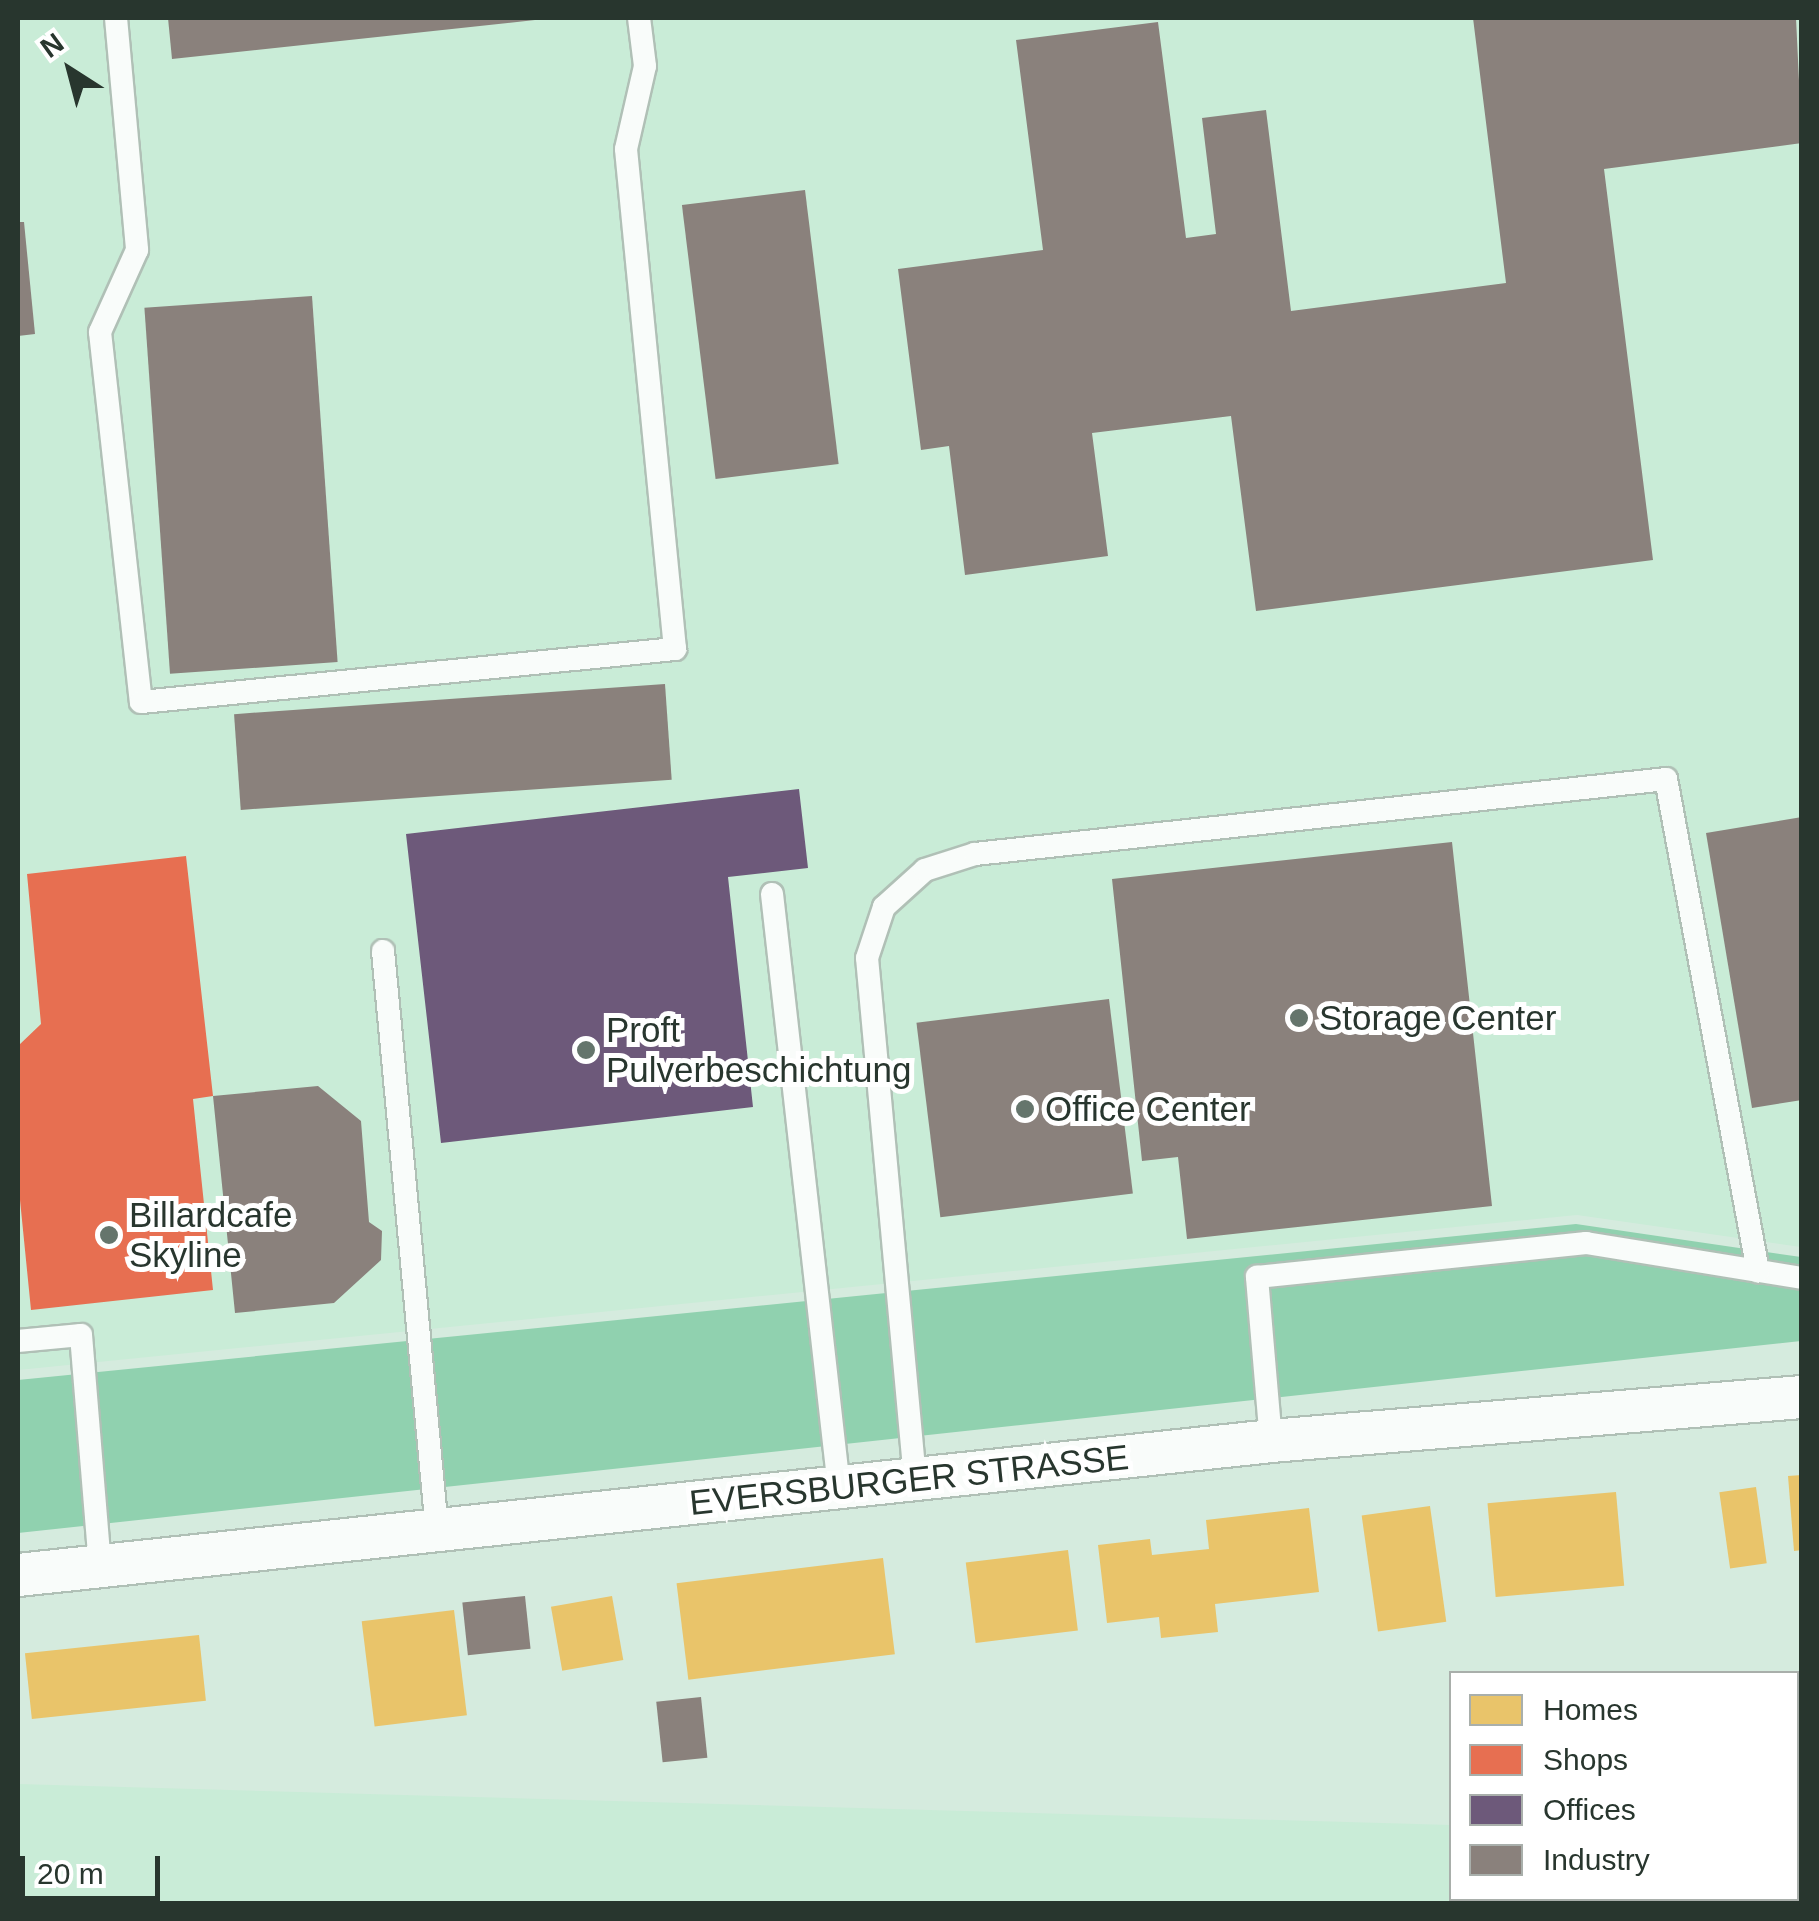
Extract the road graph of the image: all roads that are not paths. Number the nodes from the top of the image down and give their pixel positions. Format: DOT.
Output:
graph roads {
  1 [pos="116,18"];
  2 [pos="639,18"];
  3 [pos="772,894"];
  4 [pos="383,952"];
  5 [pos="1758,1271"];
  6 [pos="1802,1278"];
  7 [pos="18,1342"];
  8 [pos="1802,1397"];
  9 [pos="1271,1440"];
  10 [pos="915,1479"];
  11 [pos="838,1488"];
  12 [pos="437,1530"];
  13 [pos="100,1566"];
  14 [pos="18,1575"];
  1 -- 2 [label="lane"];
  3 -- 11 [label="lane"];
  4 -- 12 [label="lane"];
  5 -- 6 [label="lane"];
  5 -- 9 [label="lane"];
  5 -- 10 [label="lane"];
  7 -- 13 [label="lane"];
  8 -- 9 [label="street, EVERSBURGER STRASSE"];
  9 -- 10 [label="street, EVERSBURGER STRASSE"];
  10 -- 11 [label="street, EVERSBURGER STRASSE"];
  11 -- 12 [label="street, EVERSBURGER STRASSE"];
  12 -- 13 [label="street, EVERSBURGER STRASSE"];
  13 -- 14 [label="street, EVERSBURGER STRASSE"];
}
